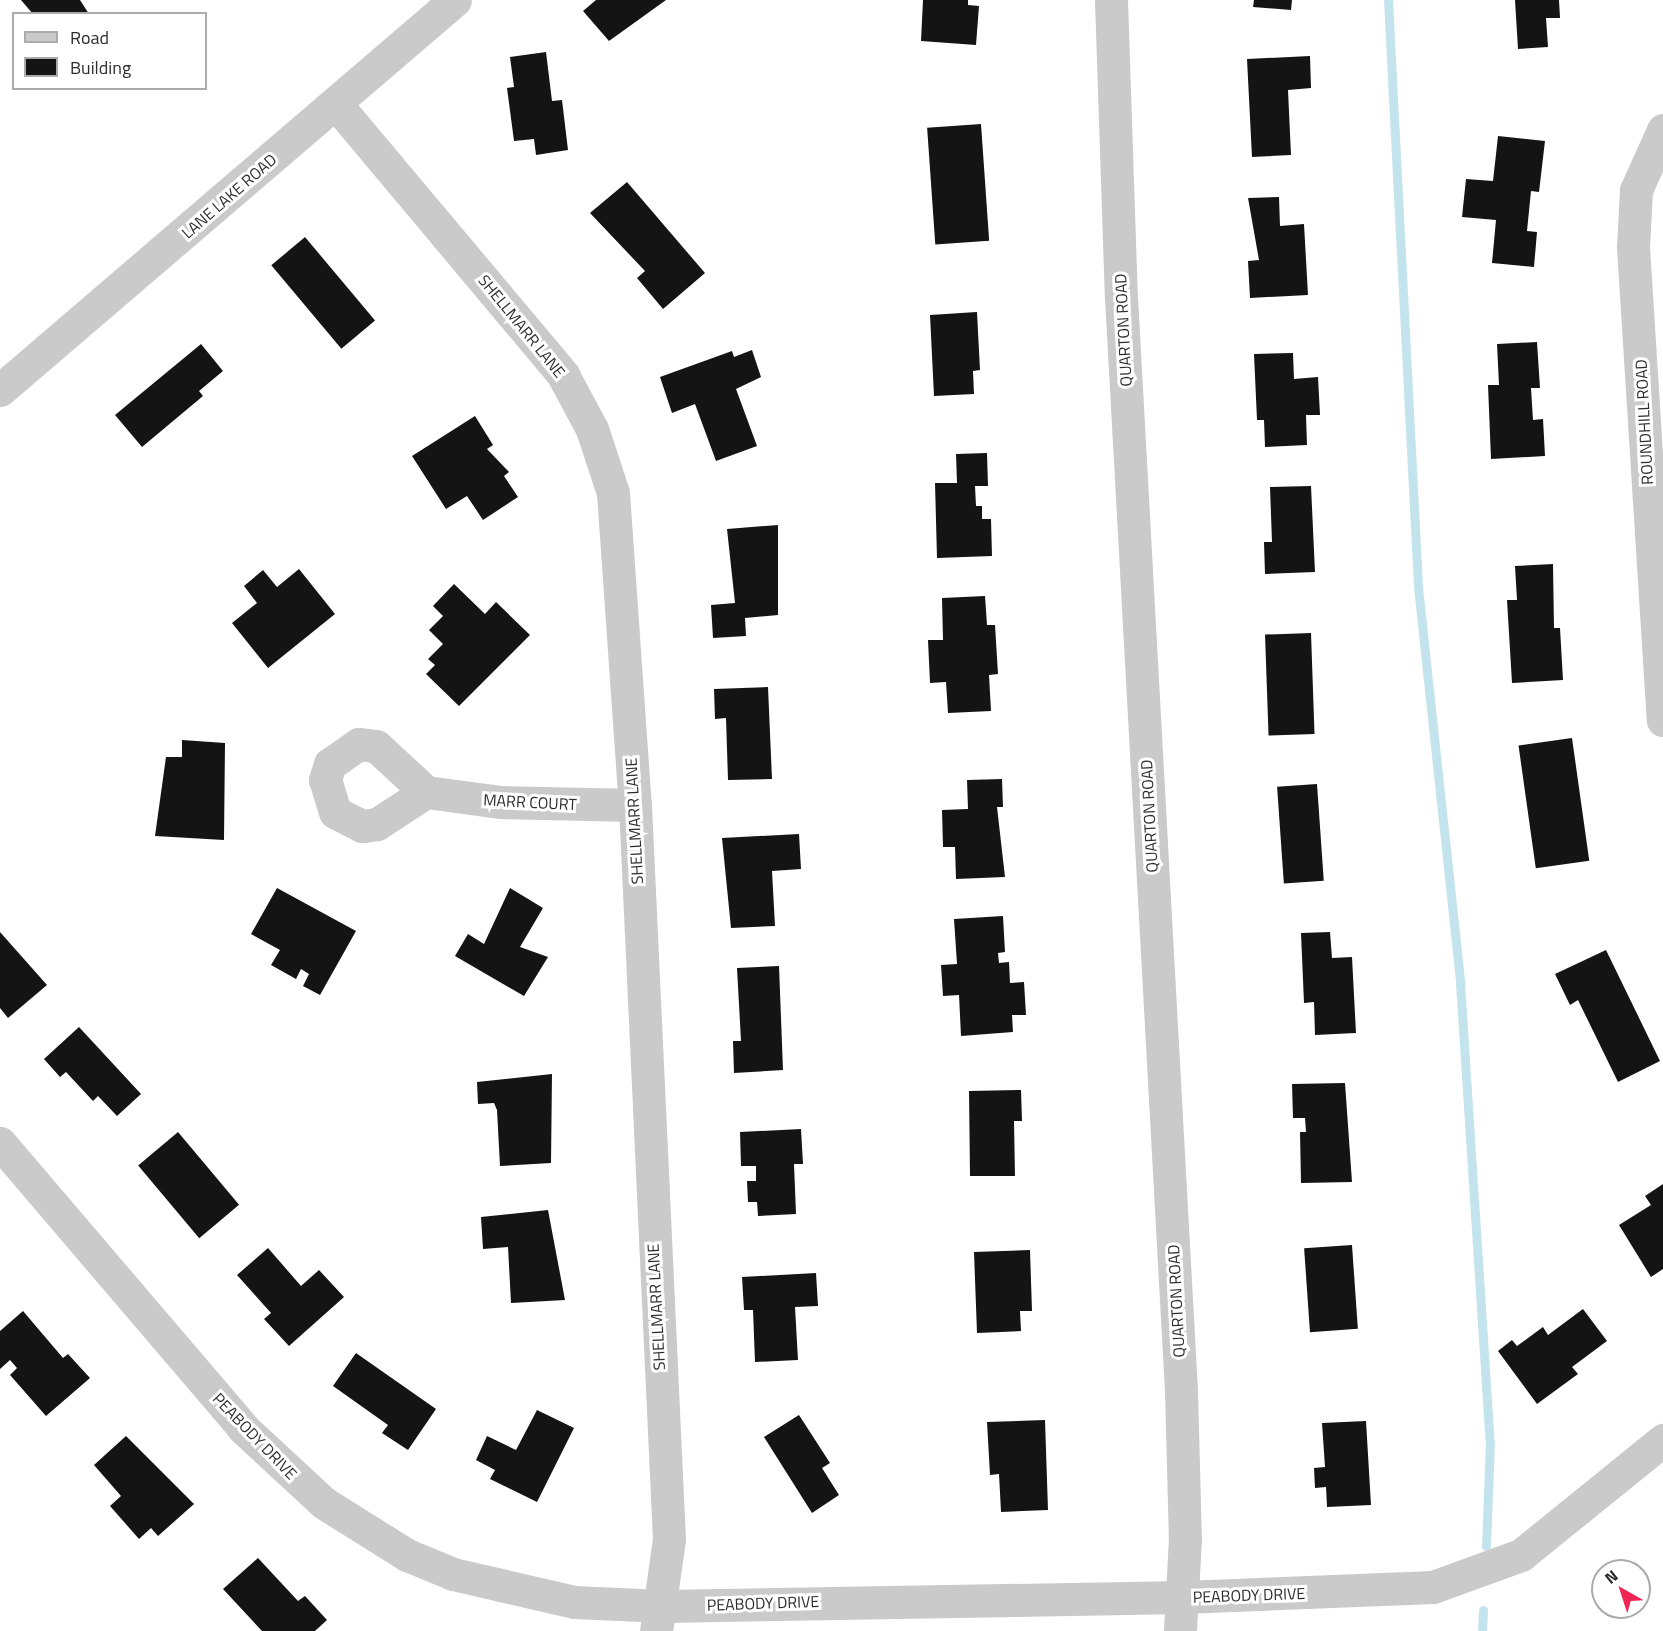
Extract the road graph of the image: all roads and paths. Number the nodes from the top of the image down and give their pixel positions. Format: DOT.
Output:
graph roads {
  1 [pos="455,0"];
  2 [pos="1111,0"];
  3 [pos="336,104"];
  4 [pos="1663,130"];
  5 [pos="0,390"];
  6 [pos="1663,720"];
  7 [pos="426,792"];
  8 [pos="635,805"];
  9 [pos="0,1143"];
  10 [pos="1663,1440"];
  11 [pos="1182,1597"];
  12 [pos="660,1618"];
  13 [pos="1180,1631"];
  1 -- 3 [label="street, LANE LAKE ROAD"];
  2 -- 11 [label="street, QUARTON ROAD"];
  3 -- 5 [label="street, LANE LAKE ROAD"];
  3 -- 8 [label="street, SHELLMARR LANE"];
  4 -- 6 [label="street, ROUNDHILL ROAD"];
  7 -- 8 [label="street, MARR COURT"];
  8 -- 12 [label="street, SHELLMARR LANE"];
  9 -- 12 [label="street, PEABODY DRIVE"];
  10 -- 11 [label="street, PEABODY DRIVE"];
  11 -- 12 [label="street, PEABODY DRIVE"];
  11 -- 13 [label="street, QUARTON ROAD"];
}
